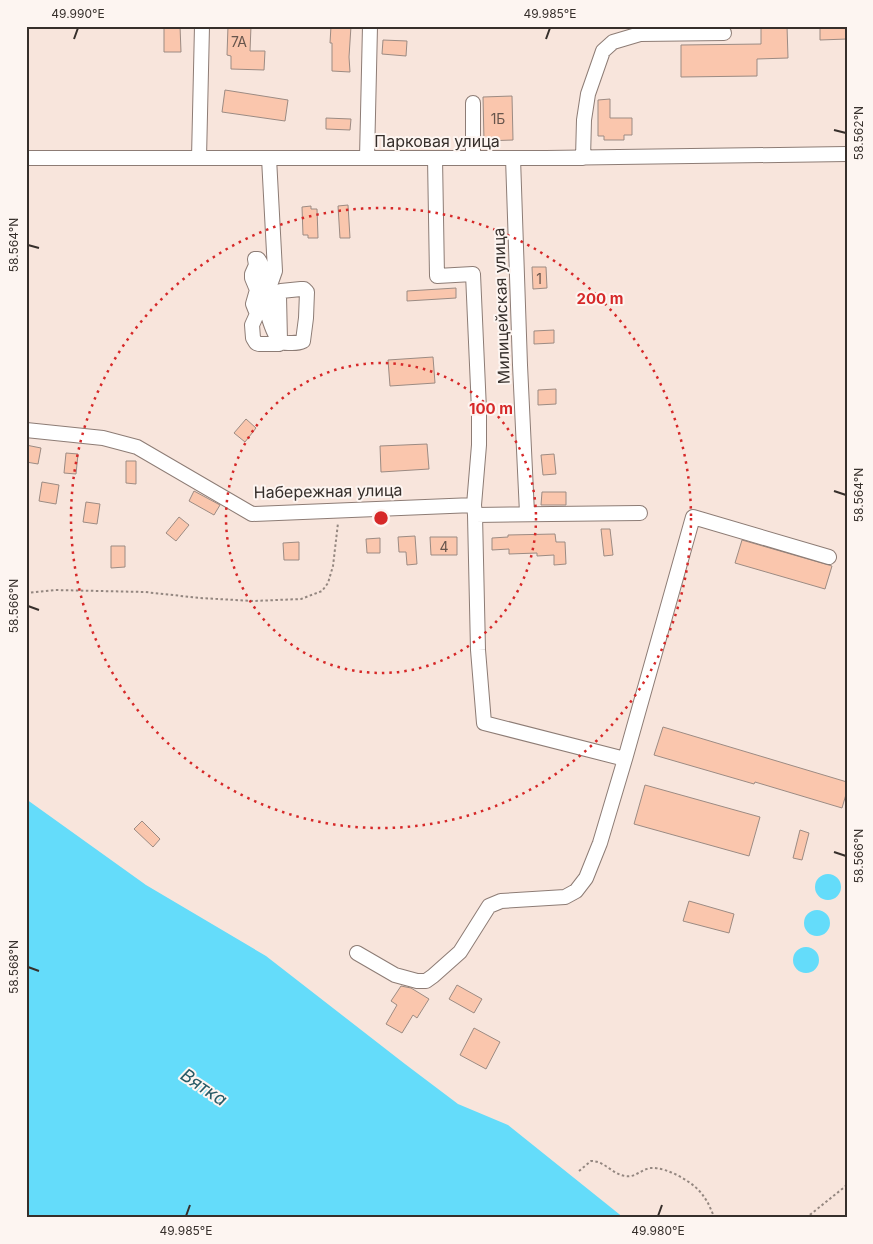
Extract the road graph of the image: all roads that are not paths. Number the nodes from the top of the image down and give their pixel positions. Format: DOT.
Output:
graph roads {
  1 [pos="202,26"];
  2 [pos="370,26"];
  3 [pos="724,32"];
  4 [pos="473,103"];
  5 [pos="847,154"];
  6 [pos="26,158"];
  7 [pos="199,158"];
  8 [pos="269,158"];
  9 [pos="367,158"];
  10 [pos="435,158"];
  11 [pos="473,158"];
  12 [pos="513,158"];
  13 [pos="583,158"];
  14 [pos="275,271"];
  15 [pos="281,291"];
  16 [pos="271,321"];
  17 [pos="277,343"];
  18 [pos="26,430"];
  19 [pos="475,510"];
  20 [pos="640,512"];
  21 [pos="528,513"];
  22 [pos="829,557"];
  23 [pos="625,759"];
  24 [pos="357,953"];
  1 -- 7 [label="street"];
  2 -- 9 [label="street"];
  3 -- 13 [label="street"];
  4 -- 11 [label="street"];
  5 -- 13 [label="street, Парковая улица"];
  6 -- 7 [label="street, Парковая улица"];
  7 -- 8 [label="street, Парковая улица"];
  8 -- 9 [label="street, Парковая улица"];
  8 -- 14 [label="street"];
  9 -- 10 [label="street, Парковая улица"];
  10 -- 11 [label="street, Парковая улица"];
  10 -- 19 [label="street"];
  11 -- 12 [label="street, Парковая улица"];
  12 -- 13 [label="street, Парковая улица"];
  12 -- 21 [label="street, Милицейская улица"];
  14 -- 15 [label="street"];
  14 -- 15 [label="street"];
  15 -- 16 [label="street"];
  15 -- 17 [label="street"];
  15 -- 17 [label="street"];
  16 -- 17 [label="street"];
  16 -- 17 [label="street"];
  18 -- 19 [label="street, Набережная улица"];
  19 -- 21 [label="street, Набережная улица"];
  19 -- 23 [label="street"];
  20 -- 21 [label="street, Набережная улица"];
  22 -- 23 [label="street"];
  23 -- 24 [label="street"];
}
